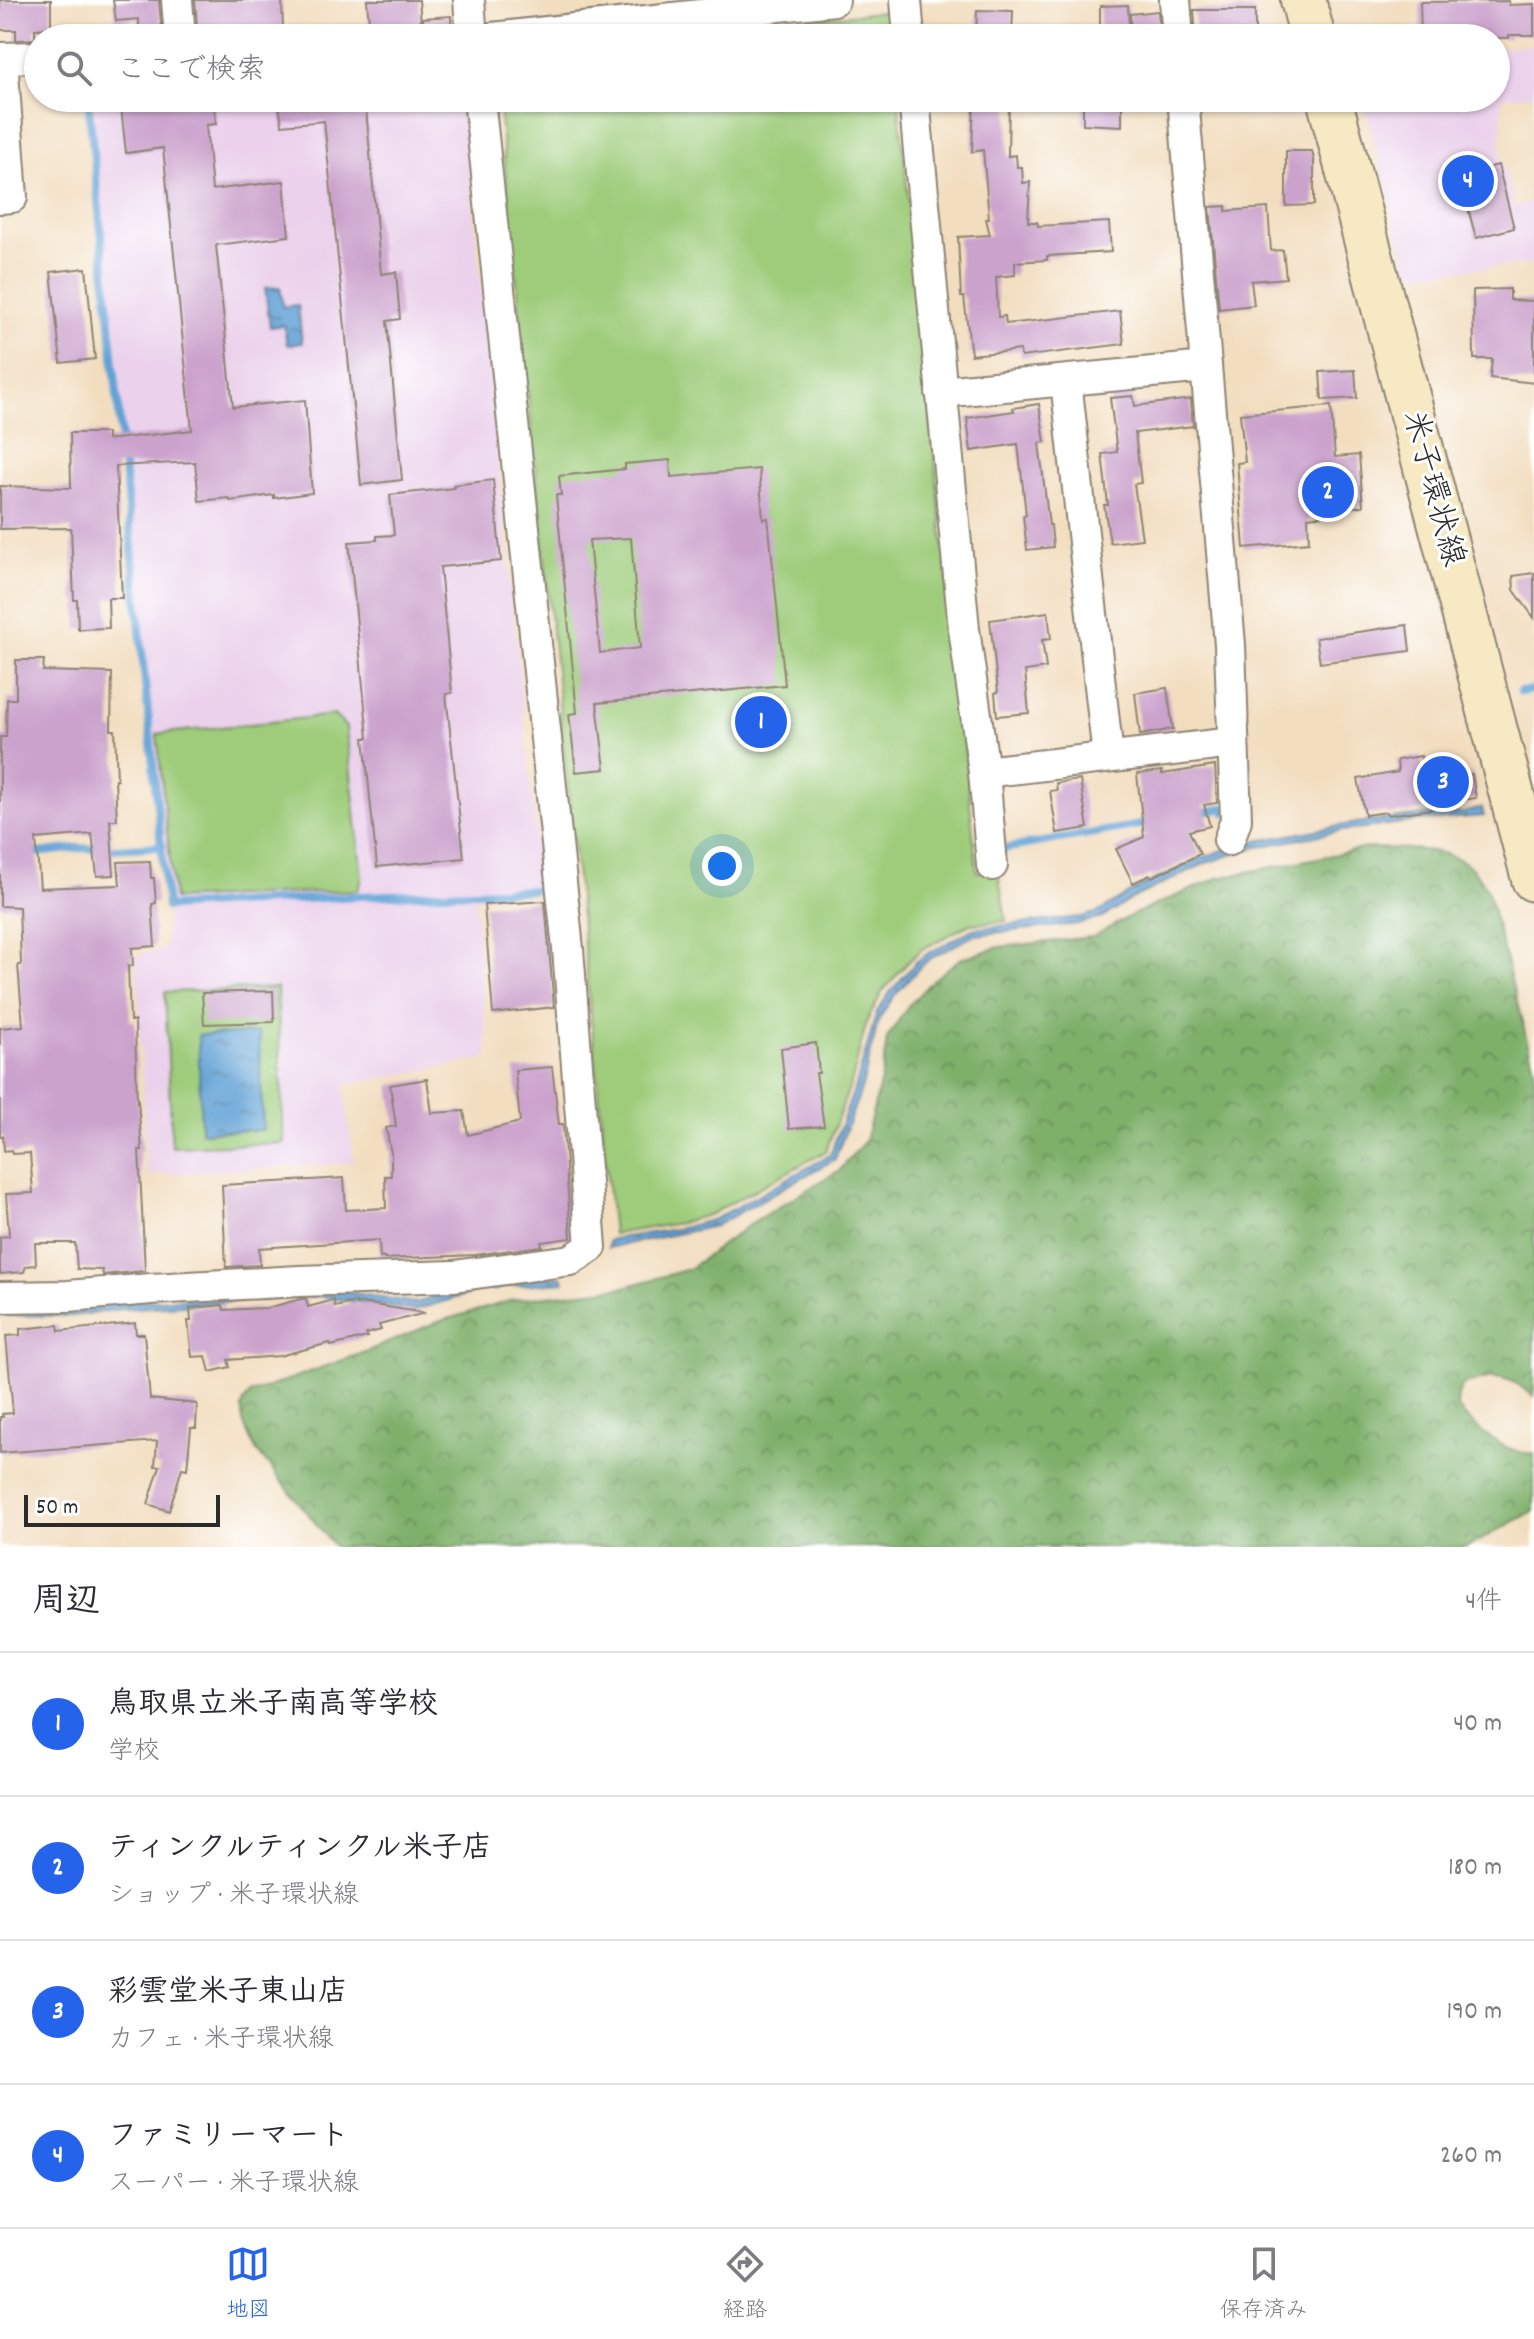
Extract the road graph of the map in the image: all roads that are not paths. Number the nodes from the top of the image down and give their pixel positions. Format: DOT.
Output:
graph roads {
  1 [pos="177,0"];
  2 [pos="469,0"];
  3 [pos="834,0"];
  4 [pos="906,0"];
  5 [pos="1175,0"];
  6 [pos="1303,0"];
  7 [pos="179,24"];
  8 [pos="471,24"];
  9 [pos="618,24"];
  10 [pos="908,24"];
  11 [pos="1177,24"];
  12 [pos="1309,24"];
  13 [pos="24,57"];
  14 [pos="1,58"];
  15 [pos="480,112"];
  16 [pos="915,112"];
  17 [pos="1184,112"];
  18 [pos="1333,112"];
  19 [pos="0,198"];
  20 [pos="1206,367"];
  21 [pos="1066,381"];
  22 [pos="941,392"];
  23 [pos="1233,743"];
  24 [pos="1108,757"];
  25 [pos="984,772"];
  26 [pos="1229,840"];
  27 [pos="1530,851"];
  28 [pos="992,865"];
  29 [pos="0,1297"];
  1 -- 7 [label="street"];
  2 -- 8 [label="street"];
  3 -- 9 [label="street"];
  4 -- 10 [label="street"];
  5 -- 11 [label="street"];
  6 -- 12 [label="main road"];
  13 -- 14 [label="street"];
  14 -- 19 [label="street"];
  15 -- 29 [label="street"];
  16 -- 22 [label="street"];
  17 -- 20 [label="street"];
  18 -- 27 [label="main road, 米子環状線"];
  20 -- 21 [label="street"];
  20 -- 23 [label="street"];
  21 -- 22 [label="street"];
  21 -- 24 [label="street"];
  22 -- 25 [label="street"];
  23 -- 24 [label="street"];
  23 -- 26 [label="street"];
  24 -- 25 [label="street"];
  25 -- 28 [label="street"];
}
